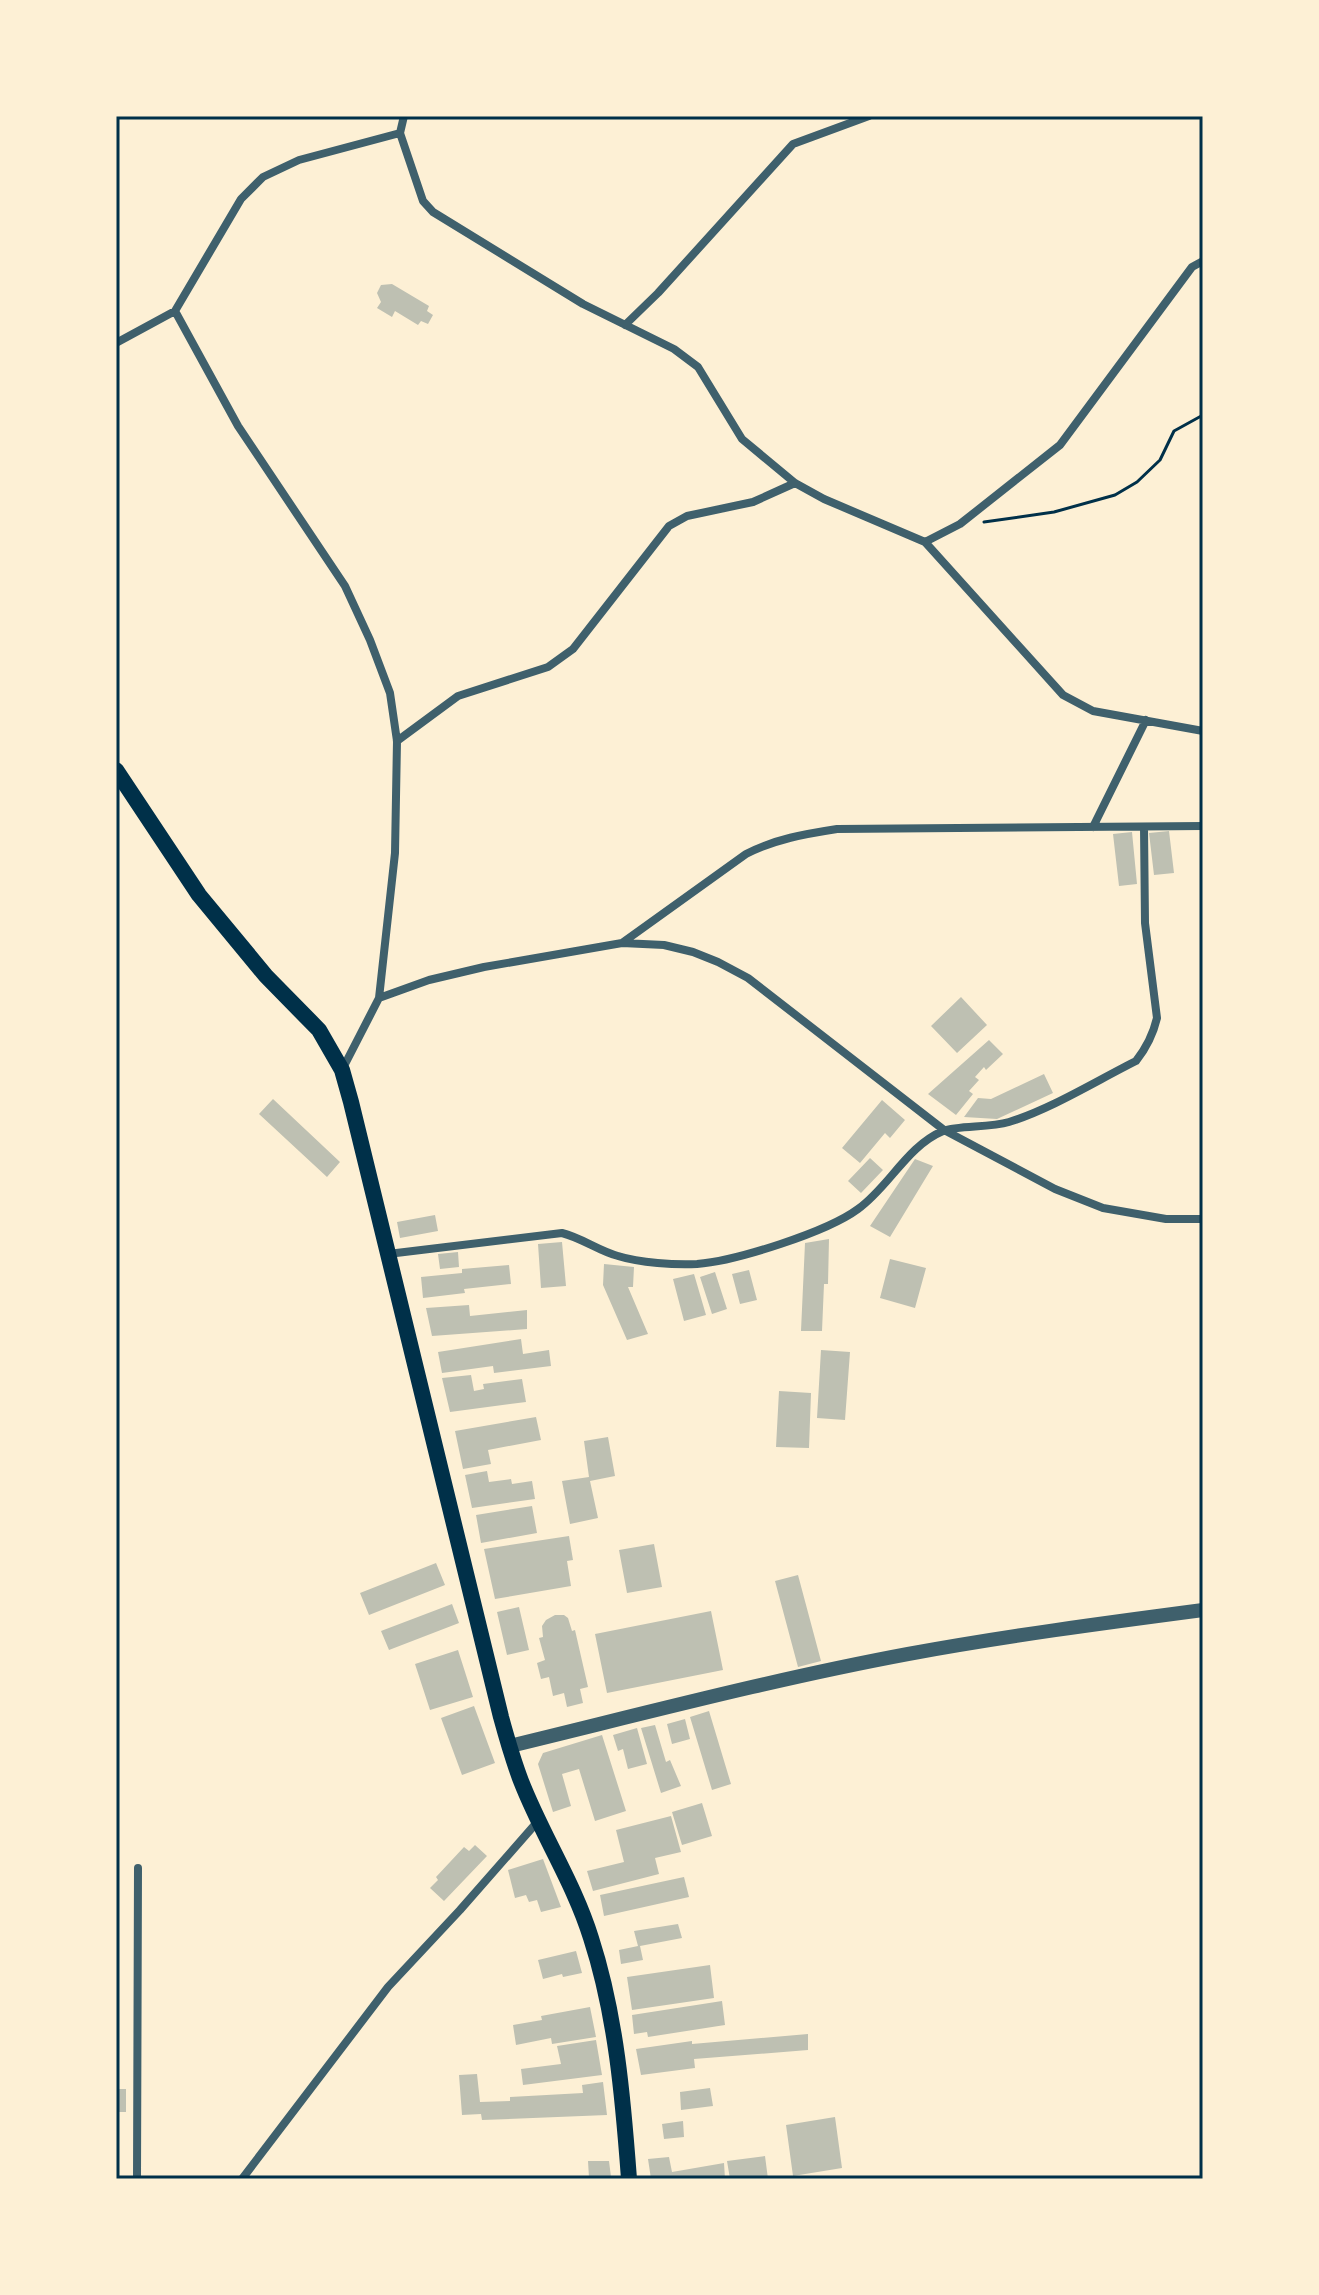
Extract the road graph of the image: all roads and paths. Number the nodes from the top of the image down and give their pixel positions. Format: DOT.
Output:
graph roads {
  1 [pos="404,116"];
  2 [pos="869,116"];
  3 [pos="400,133"];
  4 [pos="1203,261"];
  5 [pos="175,311"];
  6 [pos="625,325"];
  7 [pos="116,343"];
  8 [pos="1203,415"];
  9 [pos="795,483"];
  10 [pos="960,524"];
  11 [pos="925,542"];
  12 [pos="1146,720"];
  13 [pos="1203,731"];
  14 [pos="397,741"];
  15 [pos="116,770"];
  16 [pos="1203,826"];
  17 [pos="1093,827"];
  18 [pos="1144,827"];
  19 [pos="622,943"];
  20 [pos="379,998"];
  21 [pos="342,1070"];
  22 [pos="944,1130"];
  23 [pos="1203,1219"];
  24 [pos="387,1254"];
  25 [pos="1203,1610"];
  26 [pos="510,1746"];
  27 [pos="540,1819"];
  28 [pos="138,1868"];
  29 [pos="137,2179"];
  30 [pos="242,2179"];
  31 [pos="629,2179"];
  1 -- 3 [label="street"];
  2 -- 6 [label="street"];
  3 -- 5 [label="street"];
  3 -- 6 [label="street"];
  4 -- 10 [label="street"];
  5 -- 7 [label="street"];
  5 -- 14 [label="street"];
  6 -- 9 [label="street"];
  8 -- 10 [label="path"];
  9 -- 11 [label="street"];
  9 -- 14 [label="street"];
  10 -- 11 [label="street"];
  11 -- 12 [label="street"];
  12 -- 13 [label="street"];
  12 -- 17 [label="street"];
  14 -- 20 [label="street"];
  15 -- 21 [label="main road"];
  16 -- 18 [label="street"];
  17 -- 18 [label="street"];
  17 -- 19 [label="street"];
  18 -- 22 [label="street"];
  19 -- 20 [label="street"];
  19 -- 22 [label="street"];
  20 -- 21 [label="street"];
  21 -- 24 [label="main road"];
  22 -- 23 [label="street"];
  22 -- 24 [label="street"];
  24 -- 26 [label="main road"];
  25 -- 26 [label="street"];
  26 -- 27 [label="main road"];
  27 -- 30 [label="street"];
  27 -- 31 [label="main road"];
  28 -- 29 [label="street"];
}
